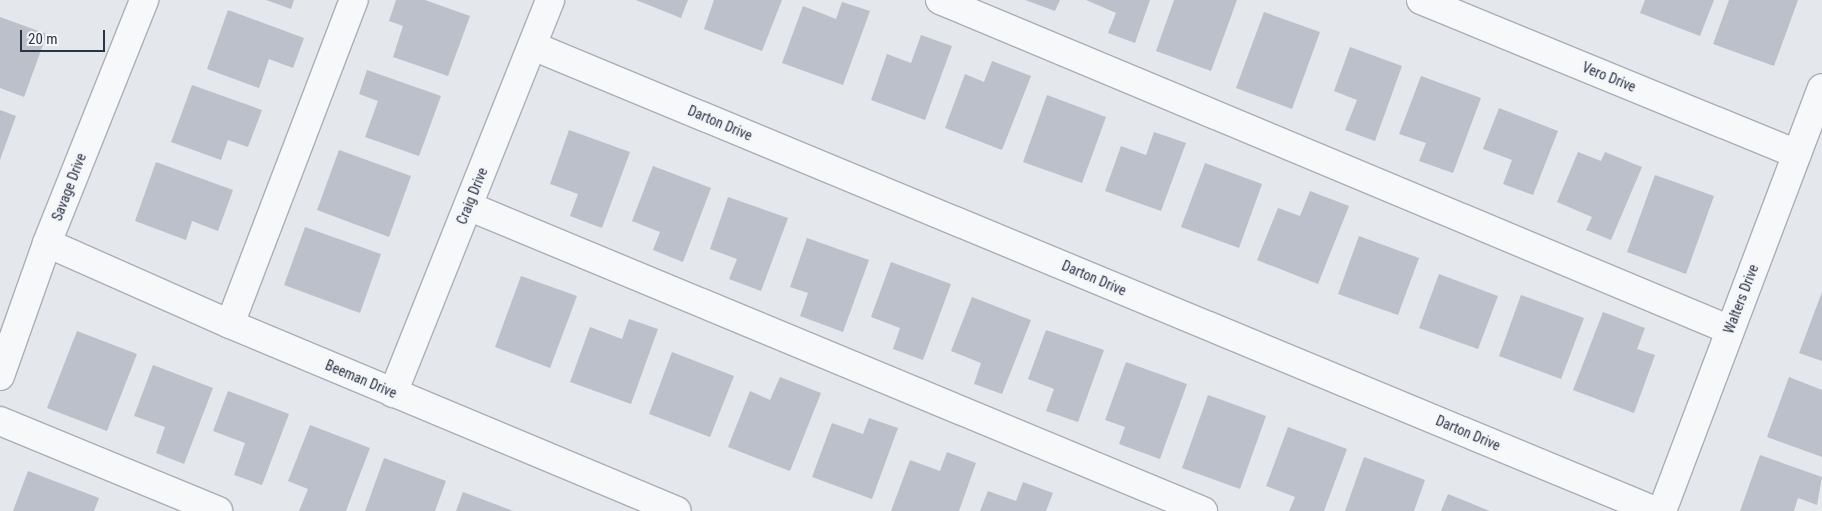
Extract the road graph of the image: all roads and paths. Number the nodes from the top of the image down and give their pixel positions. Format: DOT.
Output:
graph roads {
  1 [pos="144,0"];
  2 [pos="354,0"];
  3 [pos="550,0"];
  4 [pos="940,0"];
  5 [pos="1421,0"];
  6 [pos="533,46"];
  7 [pos="1822,88"];
  8 [pos="1797,154"];
  9 [pos="468,206"];
  10 [pos="47,243"];
  11 [pos="230,324"];
  12 [pos="1730,330"];
  13 [pos="0,376"];
  14 [pos="393,392"];
  15 [pos="0,421"];
  16 [pos="218,511"];
  17 [pos="676,511"];
  18 [pos="1203,511"];
  19 [pos="1655,511"];
  20 [pos="1662,511"];
  1 -- 10 [label="street, Savage Drive"];
  2 -- 11 [label="street"];
  3 -- 6 [label="street, Craig Drive"];
  4 -- 12 [label="street"];
  5 -- 8 [label="street, Vero Drive"];
  6 -- 9 [label="street, Craig Drive"];
  6 -- 19 [label="street, Darton Drive"];
  7 -- 8 [label="street, Walters Drive"];
  8 -- 12 [label="street, Walters Drive"];
  9 -- 14 [label="street, Craig Drive"];
  9 -- 18 [label="street"];
  10 -- 11 [label="street, Beeman Drive"];
  10 -- 13 [label="street, Savage Drive"];
  11 -- 14 [label="street, Beeman Drive"];
  12 -- 20 [label="street, Walters Drive"];
  14 -- 17 [label="street, Beeman Drive"];
  15 -- 16 [label="street"];
}
